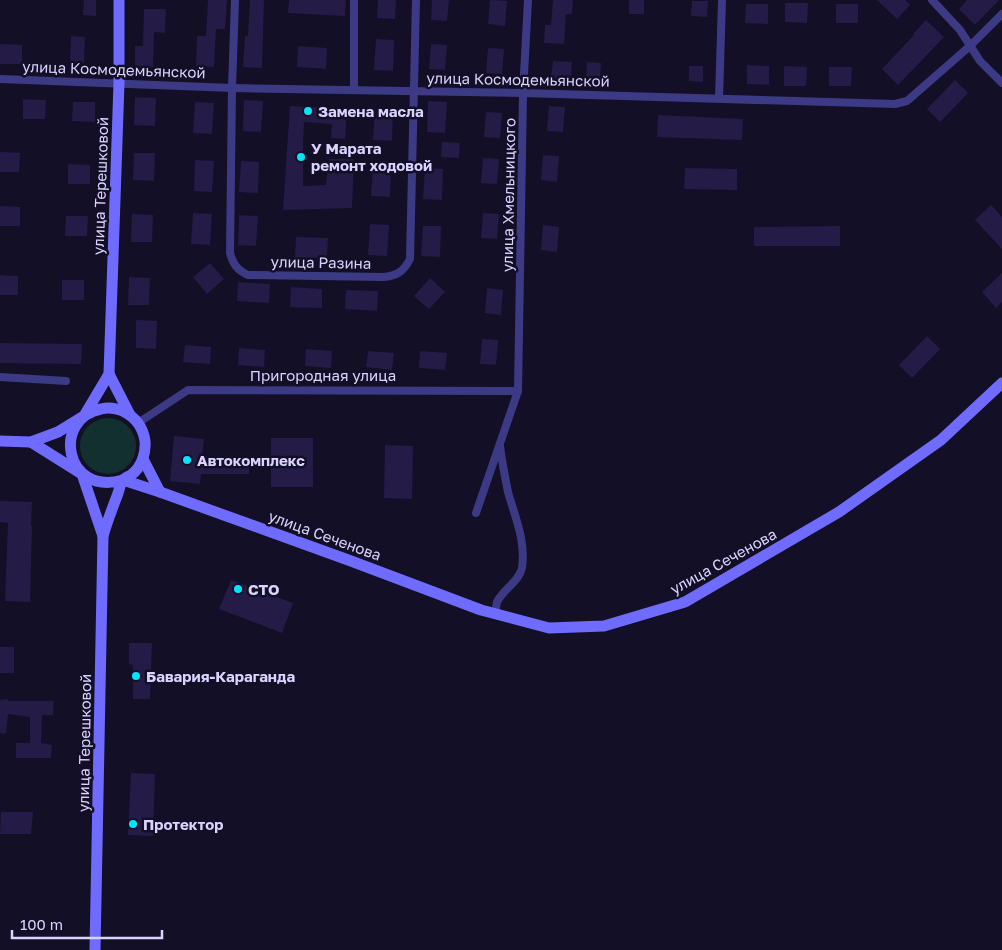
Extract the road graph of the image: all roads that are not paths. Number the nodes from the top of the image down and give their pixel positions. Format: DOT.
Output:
graph roads {
  1 [pos="119,0"];
  2 [pos="236,0"];
  3 [pos="354,0"];
  4 [pos="416,0"];
  5 [pos="528,0"];
  6 [pos="722,0"];
  7 [pos="932,0"];
  8 [pos="1002,14"];
  9 [pos="970,46"];
  10 [pos="0,79"];
  11 [pos="119,82"];
  12 [pos="1002,83"];
  13 [pos="232,88"];
  14 [pos="354,90"];
  15 [pos="414,90"];
  16 [pos="523,93"];
  17 [pos="720,99"];
  18 [pos="108,374"];
  19 [pos="0,377"];
  20 [pos="66,381"];
  21 [pos="1002,383"];
  22 [pos="518,391"];
  23 [pos="130,415"];
  24 [pos="84,416"];
  25 [pos="138,424"];
  26 [pos="0,441"];
  27 [pos="31,442"];
  28 [pos="499,444"];
  29 [pos="143,459"];
  30 [pos="82,474"];
  31 [pos="123,480"];
  32 [pos="160,492"];
  33 [pos="476,513"];
  34 [pos="103,536"];
  35 [pos="495,614"];
  36 [pos="95,950"];
  1 -- 11 [label="main road, улица Терешковой"];
  2 -- 13 [label="street, улица Разина"];
  3 -- 14 [label="street"];
  4 -- 15 [label="street, улица Разина"];
  5 -- 16 [label="street, улица Хмельницкого"];
  6 -- 17 [label="street"];
  7 -- 9 [label="street"];
  8 -- 9 [label="street, улица Космодемьянской"];
  9 -- 12 [label="street"];
  9 -- 17 [label="street, улица Космодемьянской"];
  10 -- 11 [label="street, улица Космодемьянской"];
  11 -- 13 [label="street, улица Космодемьянской"];
  11 -- 18 [label="main road, улица Терешковой"];
  13 -- 14 [label="street, улица Космодемьянской"];
  13 -- 15 [label="street, улица Разина"];
  14 -- 15 [label="street, улица Космодемьянской"];
  15 -- 16 [label="street, улица Космодемьянской"];
  16 -- 17 [label="street, улица Космодемьянской"];
  16 -- 22 [label="street, улица Хмельницкого"];
  18 -- 23 [label="main road"];
  18 -- 24 [label="main road, улица Терешковой"];
  19 -- 20 [label="street"];
  21 -- 35 [label="main road, улица Сеченова"];
  22 -- 25 [label="street, Пригородная улица"];
  22 -- 28 [label="street, улица Хмельницкого"];
  23 -- 24 [label="main road"];
  23 -- 25 [label="main road"];
  24 -- 27 [label="main road"];
  24 -- 30 [label="main road, улица Терешковой"];
  25 -- 29 [label="main road"];
  26 -- 27 [label="main road"];
  27 -- 30 [label="main road"];
  28 -- 33 [label="street, улица Хмельницкого"];
  28 -- 35 [label="street"];
  29 -- 31 [label="main road, улица Терешковой"];
  29 -- 32 [label="main road"];
  30 -- 31 [label="main road"];
  30 -- 34 [label="main road, улица Терешковой"];
  31 -- 32 [label="main road, улица Сеченова"];
  31 -- 34 [label="main road, улица Терешковой"];
  32 -- 35 [label="main road, улица Сеченова"];
  34 -- 36 [label="main road, улица Терешковой"];
}
